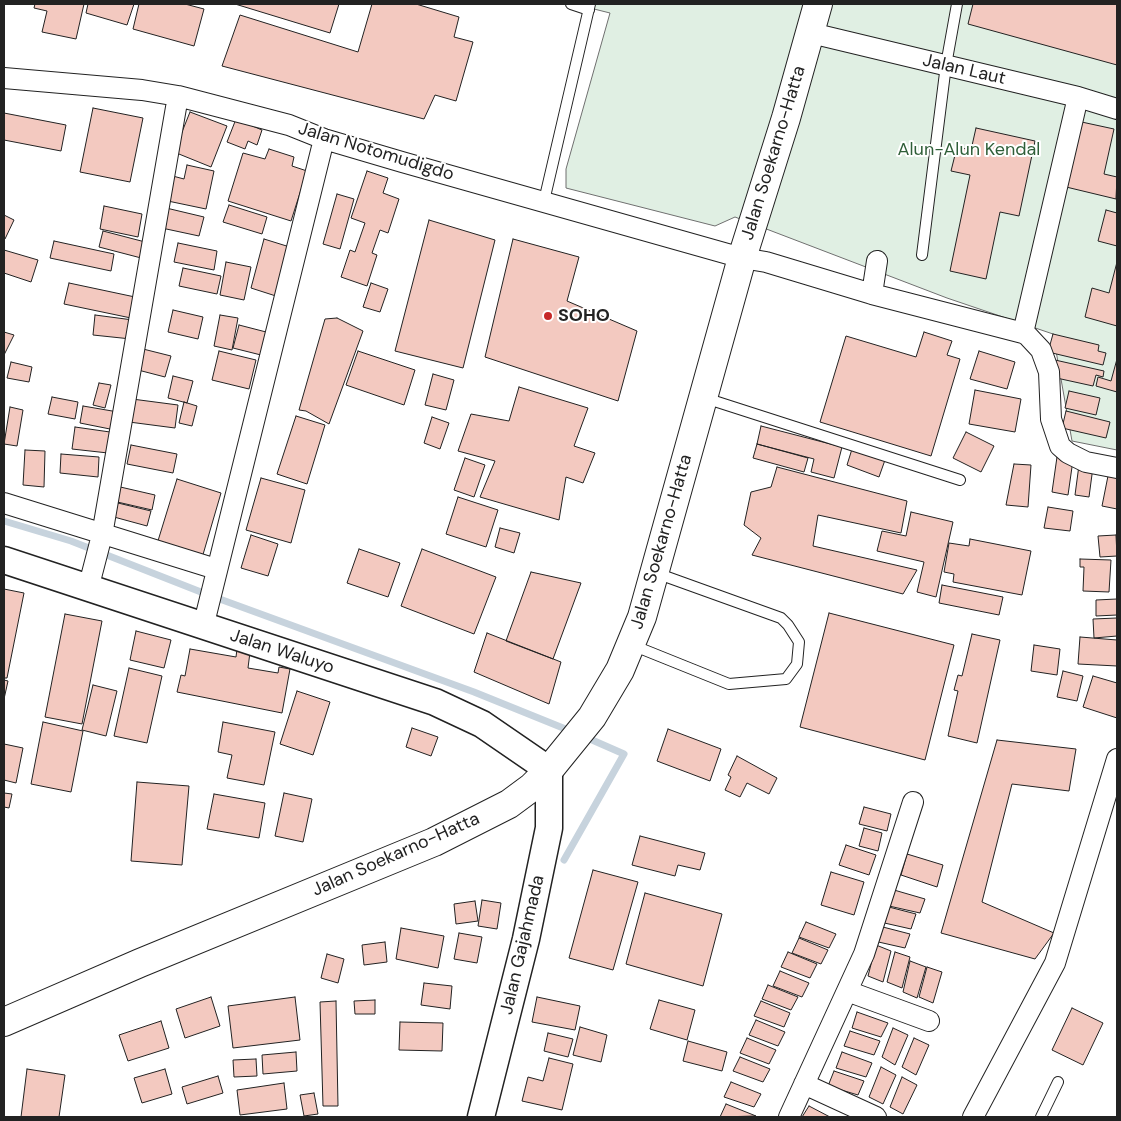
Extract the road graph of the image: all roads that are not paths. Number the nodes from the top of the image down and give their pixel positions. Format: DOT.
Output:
graph roads {
  1 [pos="571,4"];
  2 [pos="818,4"];
  3 [pos="957,4"];
  4 [pos="590,7"];
  5 [pos="811,33"];
  6 [pos="946,66"];
  7 [pos="4,78"];
  8 [pos="178,96"];
  9 [pos="1078,97"];
  10 [pos="1117,109"];
  11 [pos="324,139"];
  12 [pos="544,201"];
  13 [pos="922,255"];
  14 [pos="742,258"];
  15 [pos="877,261"];
  16 [pos="872,294"];
  17 [pos="1022,333"];
  18 [pos="704,398"];
  19 [pos="1117,468"];
  20 [pos="960,480"];
  21 [pos="4,503"];
  22 [pos="100,539"];
  23 [pos="4,560"];
  24 [pos="655,573"];
  25 [pos="215,574"];
  26 [pos="89,582"];
  27 [pos="205,619"];
  28 [pos="630,645"];
  29 [pos="1117,759"];
  30 [pos="556,762"];
  31 [pos="913,802"];
  32 [pos="847,991"];
  33 [pos="929,1021"];
  34 [pos="4,1022"];
  35 [pos="1058,1082"];
  36 [pos="804,1084"];
  37 [pos="981,1113"];
  38 [pos="481,1117"];
  39 [pos="789,1117"];
  40 [pos="876,1117"];
  41 [pos="1041,1117"];
  1 -- 4 [label="lane"];
  2 -- 5 [label="highway, Jalan Soekarno-Hatta"];
  3 -- 6 [label="lane"];
  4 -- 12 [label="lane"];
  5 -- 6 [label="street, Jalan Laut"];
  5 -- 14 [label="highway, Jalan Soekarno-Hatta"];
  6 -- 9 [label="street, Jalan Laut"];
  6 -- 13 [label="lane"];
  7 -- 8 [label="street, Jalan Notomudigdo"];
  8 -- 11 [label="street, Jalan Notomudigdo"];
  8 -- 22 [label="street"];
  9 -- 10 [label="street, Jalan Laut"];
  9 -- 17 [label="street"];
  11 -- 12 [label="street, Jalan Notomudigdo"];
  11 -- 25 [label="street"];
  12 -- 14 [label="street, Jalan Notomudigdo"];
  14 -- 16 [label="street, Jalan Notomudigdo"];
  14 -- 18 [label="highway, Jalan Soekarno-Hatta"];
  15 -- 16 [label="street"];
  16 -- 17 [label="street, Jalan Notomudigdo"];
  17 -- 19 [label="street"];
  18 -- 20 [label="lane"];
  18 -- 24 [label="highway, Jalan Soekarno-Hatta"];
  21 -- 22 [label="street"];
  22 -- 25 [label="street"];
  22 -- 26 [label="street"];
  23 -- 26 [label="street, Jalan Waluyo"];
  24 -- 28 [label="highway, Jalan Soekarno-Hatta"];
  24 -- 28 [label="lane"];
  25 -- 27 [label="street"];
  26 -- 27 [label="street, Jalan Waluyo"];
  27 -- 30 [label="street, Jalan Waluyo"];
  28 -- 30 [label="highway, Jalan Soekarno-Hatta"];
  29 -- 37 [label="street"];
  30 -- 34 [label="highway, Jalan Soekarno-Hatta"];
  30 -- 38 [label="street, Jalan Gajahmada"];
  31 -- 32 [label="street"];
  32 -- 33 [label="street"];
  32 -- 36 [label="street"];
  35 -- 41 [label="lane"];
  36 -- 39 [label="street"];
  36 -- 40 [label="street"];
}
